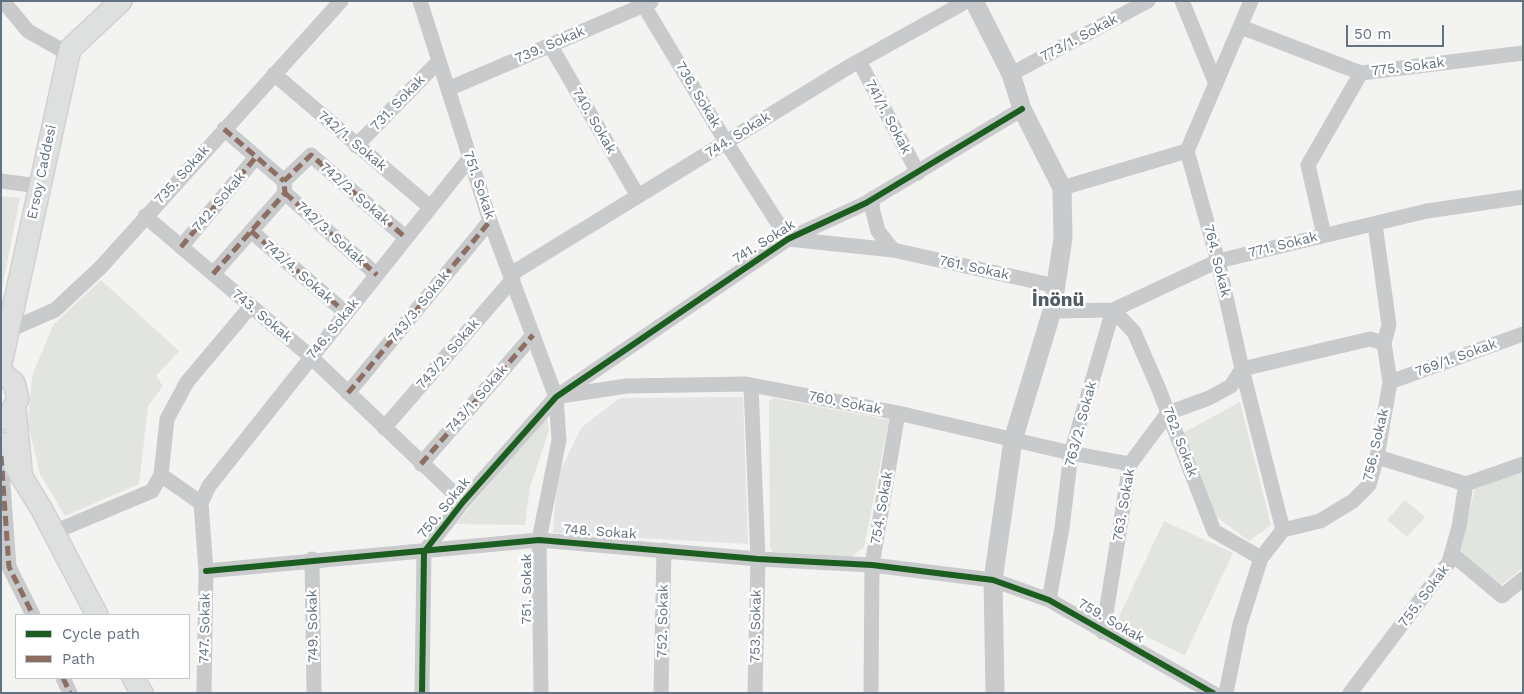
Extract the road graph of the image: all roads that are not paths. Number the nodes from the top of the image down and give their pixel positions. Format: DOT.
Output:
graph roads {
  1 [pos="3,1"];
  2 [pos="121,1"];
  3 [pos="341,1"];
  4 [pos="420,1"];
  5 [pos="968,1"];
  6 [pos="974,1"];
  7 [pos="1148,1"];
  8 [pos="1182,1"];
  9 [pos="646,3"];
  10 [pos="1246,3"];
  11 [pos="1241,27"];
  12 [pos="550,45"];
  13 [pos="70,49"];
  14 [pos="1523,53"];
  15 [pos="439,61"];
  16 [pos="859,61"];
  17 [pos="1360,73"];
  18 [pos="274,74"];
  19 [pos="1011,74"];
  20 [pos="1216,84"];
  21 [pos="448,89"];
  22 [pos="1022,109"];
  23 [pos="224,129"];
  24 [pos="726,142"];
  25 [pos="356,146"];
  26 [pos="1187,151"];
  27 [pos="256,157"];
  28 [pos="469,159"];
  29 [pos="918,174"];
  30 [pos="1,181"];
  31 [pos="38,186"];
  32 [pos="284,187"];
  33 [pos="1062,188"];
  34 [pos="638,196"];
  35 [pos="1523,197"];
  36 [pos="873,198"];
  37 [pos="430,207"];
  38 [pos="145,216"];
  39 [pos="490,221"];
  40 [pos="1375,224"];
  41 [pos="251,231"];
  42 [pos="1324,235"];
  43 [pos="406,238"];
  44 [pos="788,238"];
  45 [pos="180,247"];
  46 [pos="893,250"];
  47 [pos="1218,262"];
  48 [pos="212,274"];
  49 [pos="377,275"];
  50 [pos="512,276"];
  51 [pos="1056,286"];
  52 [pos="251,306"];
  53 [pos="1113,310"];
  54 [pos="1052,311"];
  55 [pos="346,313"];
  56 [pos="9,330"];
  57 [pos="1523,334"];
  58 [pos="534,335"];
  59 [pos="1384,343"];
  60 [pos="311,357"];
  61 [pos="1,364"];
  62 [pos="1242,369"];
  63 [pos="1,372"];
  64 [pos="1390,382"];
  65 [pos="751,385"];
  66 [pos="348,394"];
  67 [pos="556,397"];
  68 [pos="8,413"];
  69 [pos="898,413"];
  70 [pos="1168,413"];
  71 [pos="384,428"];
  72 [pos="1013,440"];
  73 [pos="1,444"];
  74 [pos="1071,454"];
  75 [pos="1,456"];
  76 [pos="1376,457"];
  77 [pos="421,464"];
  78 [pos="1130,464"];
  79 [pos="1523,464"];
  80 [pos="161,475"];
  81 [pos="22,479"];
  82 [pos="1466,484"];
  83 [pos="463,502"];
  84 [pos="202,503"];
  85 [pos="1283,530"];
  86 [pos="54,532"];
  87 [pos="540,540"];
  88 [pos="664,550"];
  89 [pos="424,552"];
  90 [pos="1452,554"];
  91 [pos="1261,558"];
  92 [pos="312,559"];
  93 [pos="758,559"];
  94 [pos="872,566"];
  95 [pos="206,571"];
  96 [pos="1523,579"];
  97 [pos="993,580"];
  98 [pos="1049,600"];
  99 [pos="32,614"];
  100 [pos="96,614"];
  101 [pos="1103,632"];
  102 [pos="63,679"];
  103 [pos="134,679"];
  104 [pos="70,693"];
  105 [pos="142,693"];
  106 [pos="204,693"];
  107 [pos="314,693"];
  108 [pos="422,693"];
  109 [pos="540,693"];
  110 [pos="661,693"];
  111 [pos="755,693"];
  112 [pos="871,693"];
  113 [pos="995,693"];
  114 [pos="1213,693"];
  115 [pos="1226,693"];
  116 [pos="1350,693"];
  1 -- 13 [label="street"];
  2 -- 13 [label="main road"];
  3 -- 18 [label="street, 735. Sokak"];
  4 -- 15 [label="street, 751. Sokak"];
  5 -- 16 [label="street, 744. Sokak"];
  6 -- 19 [label="street"];
  7 -- 19 [label="street, 773/1. Sokak"];
  8 -- 20 [label="street"];
  9 -- 12 [label="street, 739. Sokak"];
  9 -- 24 [label="street, 736. Sokak"];
  10 -- 11 [label="street"];
  11 -- 17 [label="street, 775. Sokak"];
  11 -- 20 [label="street"];
  12 -- 21 [label="street, 739. Sokak"];
  12 -- 34 [label="street, 740. Sokak"];
  13 -- 31 [label="main road, Ersoy Caddesi"];
  14 -- 17 [label="street, 775. Sokak"];
  15 -- 21 [label="street, 751. Sokak"];
  15 -- 25 [label="street, 731. Sokak"];
  16 -- 24 [label="street, 744. Sokak"];
  16 -- 29 [label="street, 741/1. Sokak"];
  17 -- 42 [label="street"];
  18 -- 23 [label="street, 735. Sokak"];
  18 -- 25 [label="street, 742/1. Sokak"];
  19 -- 22 [label="street"];
  20 -- 26 [label="street"];
  21 -- 28 [label="street, 751. Sokak"];
  22 -- 29 [label="street, 741. Sokak"];
  22 -- 33 [label="street"];
  23 -- 27 [label="street, 742/3. Sokak"];
  23 -- 38 [label="street, 735. Sokak"];
  24 -- 34 [label="street, 744. Sokak"];
  24 -- 44 [label="street, 736. Sokak"];
  25 -- 37 [label="street, 742/1. Sokak"];
  26 -- 33 [label="street"];
  26 -- 47 [label="street, 764. Sokak"];
  27 -- 32 [label="street, 742/3. Sokak"];
  27 -- 45 [label="street, 742. Sokak"];
  28 -- 37 [label="street, 746. Sokak"];
  28 -- 39 [label="street, 751. Sokak"];
  29 -- 36 [label="street, 741. Sokak"];
  30 -- 31 [label="street"];
  31 -- 56 [label="main road, Ersoy Caddesi"];
  32 -- 41 [label="street, 742/2. Sokak"];
  32 -- 43 [label="street, 742/2. Sokak"];
  32 -- 49 [label="street, 742/3. Sokak"];
  33 -- 51 [label="street"];
  34 -- 50 [label="street, 744. Sokak"];
  35 -- 40 [label="street, 771. Sokak"];
  36 -- 44 [label="street, 741. Sokak"];
  36 -- 46 [label="street"];
  37 -- 43 [label="street, 746. Sokak"];
  38 -- 45 [label="street, 743. Sokak"];
  38 -- 56 [label="street, 735. Sokak"];
  39 -- 50 [label="street, 751. Sokak"];
  39 -- 66 [label="street, 743/3. Sokak"];
  40 -- 42 [label="street, 771. Sokak"];
  40 -- 59 [label="street, 756. Sokak"];
  41 -- 48 [label="street, 742/2. Sokak"];
  41 -- 55 [label="street, 742/4. Sokak"];
  42 -- 47 [label="street, 771. Sokak"];
  43 -- 49 [label="street, 746. Sokak"];
  44 -- 46 [label="street, 761. Sokak"];
  44 -- 67 [label="street, 741. Sokak"];
  45 -- 48 [label="street, 743. Sokak"];
  46 -- 51 [label="street, 761. Sokak"];
  47 -- 53 [label="street, 771. Sokak"];
  47 -- 62 [label="street, 764. Sokak"];
  48 -- 52 [label="street, 743. Sokak"];
  49 -- 55 [label="street, 746. Sokak"];
  50 -- 58 [label="street, 751. Sokak"];
  50 -- 71 [label="street, 743/2. Sokak"];
  51 -- 54 [label="street"];
  52 -- 60 [label="street, 743. Sokak"];
  52 -- 80 [label="street"];
  53 -- 54 [label="street, 771. Sokak"];
  53 -- 70 [label="street, 762. Sokak"];
  53 -- 74 [label="street, 763/2. Sokak"];
  54 -- 72 [label="street"];
  55 -- 60 [label="street, 746. Sokak"];
  56 -- 61 [label="main road, Ersoy Caddesi"];
  57 -- 64 [label="street, 769/1. Sokak"];
  58 -- 67 [label="street, 751. Sokak"];
  58 -- 77 [label="street, 743/1. Sokak"];
  59 -- 62 [label="street"];
  59 -- 64 [label="street, 756. Sokak"];
  60 -- 66 [label="street, 743. Sokak"];
  60 -- 84 [label="street, 746. Sokak"];
  62 -- 70 [label="street"];
  62 -- 85 [label="street, 764. Sokak"];
  63 -- 68 [label="main road"];
  64 -- 76 [label="street, 756. Sokak"];
  65 -- 67 [label="street, 760. Sokak"];
  65 -- 69 [label="street, 760. Sokak"];
  65 -- 93 [label="street, 753. Sokak"];
  66 -- 71 [label="street, 743. Sokak"];
  67 -- 83 [label="street, 750. Sokak"];
  67 -- 87 [label="street, 751. Sokak"];
  68 -- 81 [label="main road"];
  69 -- 72 [label="street, 760. Sokak"];
  69 -- 94 [label="street, 754. Sokak"];
  70 -- 78 [label="street, 763. Sokak"];
  70 -- 91 [label="street, 762. Sokak"];
  71 -- 77 [label="street, 743. Sokak"];
  72 -- 74 [label="street, 760. Sokak"];
  72 -- 97 [label="street"];
  73 -- 81 [label="main road"];
  74 -- 78 [label="street, 760. Sokak"];
  74 -- 98 [label="street, 763/2. Sokak"];
  75 -- 99 [label="street"];
  76 -- 82 [label="street"];
  76 -- 85 [label="street, 756. Sokak"];
  77 -- 83 [label="street, 743. Sokak"];
  78 -- 101 [label="street, 763. Sokak"];
  79 -- 82 [label="street"];
  80 -- 84 [label="street"];
  80 -- 86 [label="street"];
  81 -- 86 [label="main road"];
  82 -- 90 [label="street, 755. Sokak"];
  83 -- 89 [label="street, 750. Sokak"];
  84 -- 95 [label="street, 747. Sokak"];
  85 -- 91 [label="street"];
  86 -- 100 [label="main road"];
  87 -- 88 [label="street, 748. Sokak"];
  87 -- 89 [label="street, 748. Sokak"];
  87 -- 109 [label="street, 751. Sokak"];
  88 -- 93 [label="street, 748. Sokak"];
  88 -- 110 [label="street, 752. Sokak"];
  89 -- 92 [label="street, 748. Sokak"];
  89 -- 108 [label="street, 750. Sokak"];
  90 -- 96 [label="street"];
  90 -- 116 [label="street, 755. Sokak"];
  91 -- 115 [label="street"];
  92 -- 95 [label="street, 748. Sokak"];
  92 -- 107 [label="street, 749. Sokak"];
  93 -- 94 [label="street, 748. Sokak"];
  93 -- 111 [label="street, 753. Sokak"];
  94 -- 97 [label="street, 748. Sokak"];
  94 -- 112 [label="street, 754. Sokak"];
  95 -- 106 [label="street, 747. Sokak"];
  97 -- 98 [label="street, 759. Sokak"];
  97 -- 113 [label="street"];
  98 -- 101 [label="street, 759. Sokak"];
  101 -- 114 [label="street, 759. Sokak"];
  102 -- 104 [label="street"];
  103 -- 105 [label="main road"];
}
